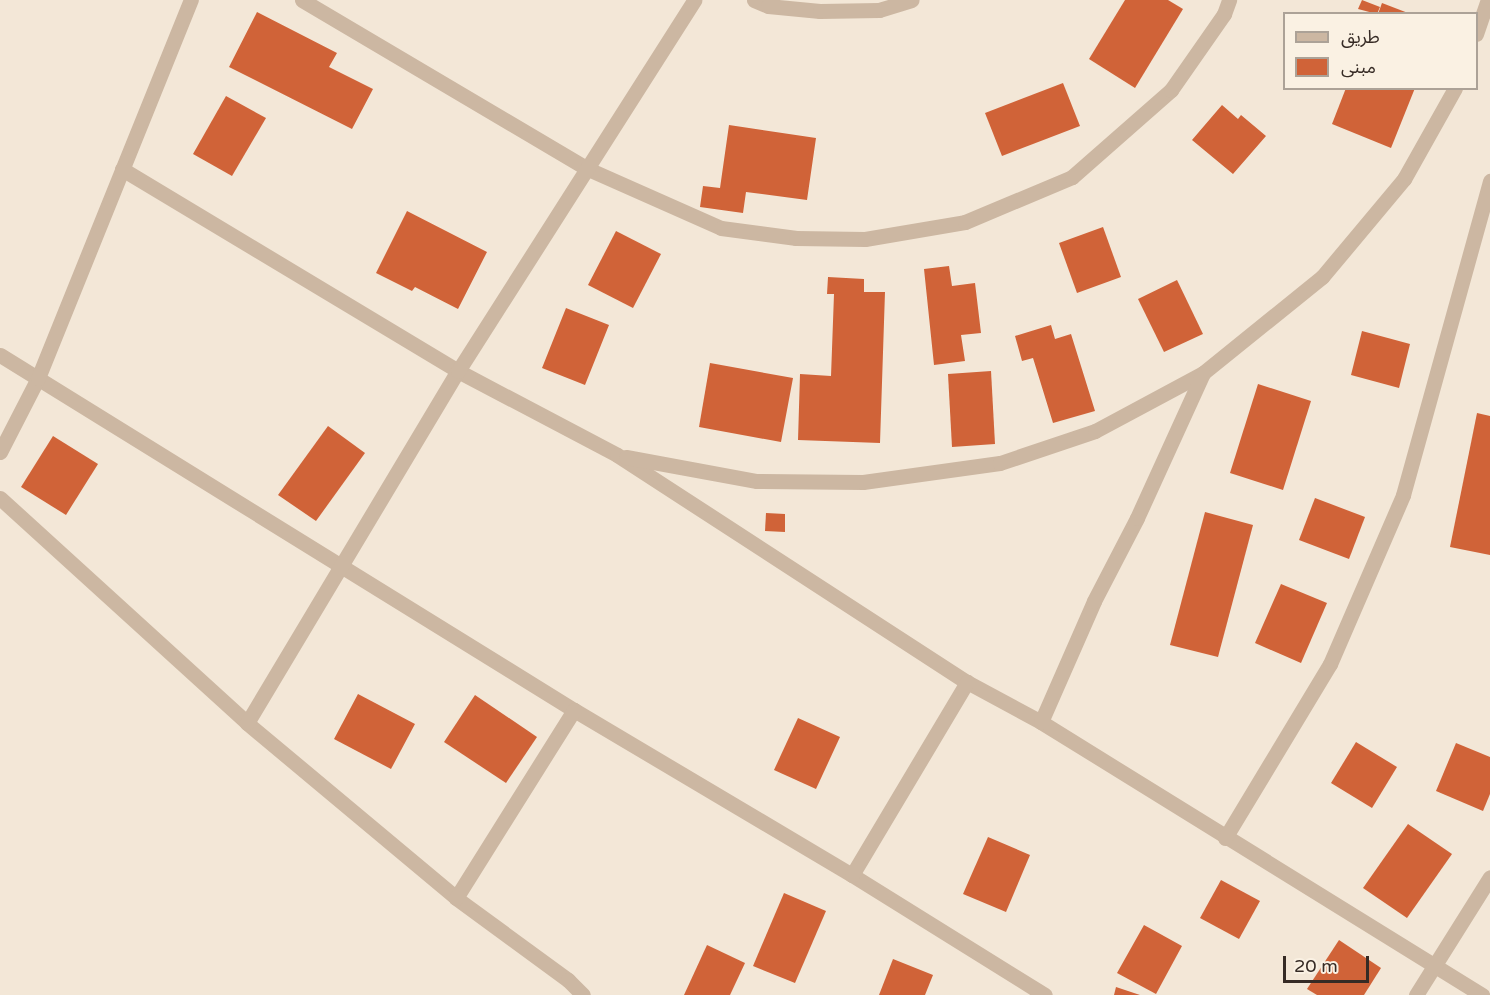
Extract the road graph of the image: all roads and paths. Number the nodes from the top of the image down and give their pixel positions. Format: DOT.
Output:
graph roads {
  1 [pos="191,0"];
  2 [pos="302,0"];
  3 [pos="694,0"];
  4 [pos="754,0"];
  5 [pos="912,0"];
  6 [pos="1229,0"];
  7 [pos="1488,0"];
  8 [pos="1478,28"];
  9 [pos="1454,90"];
  10 [pos="122,169"];
  11 [pos="588,169"];
  12 [pos="1490,181"];
  13 [pos="0,355"];
  14 [pos="458,371"];
  15 [pos="1203,373"];
  16 [pos="38,378"];
  17 [pos="0,452"];
  18 [pos="617,455"];
  19 [pos="0,498"];
  20 [pos="342,567"];
  21 [pos="967,682"];
  22 [pos="574,710"];
  23 [pos="1041,722"];
  24 [pos="247,723"];
  25 [pos="1225,837"];
  26 [pos="852,875"];
  27 [pos="1490,877"];
  28 [pos="456,898"];
  29 [pos="1435,966"];
  30 [pos="568,980"];
  31 [pos="583,995"];
  32 [pos="594,995"];
  33 [pos="1045,995"];
  34 [pos="1416,995"];
  35 [pos="1482,995"];
  1 -- 10 [label="street"];
  2 -- 11 [label="street"];
  3 -- 11 [label="street"];
  4 -- 5 [label="street"];
  6 -- 11 [label="street"];
  7 -- 8 [label="street"];
  9 -- 15 [label="street"];
  10 -- 14 [label="street"];
  10 -- 16 [label="street"];
  11 -- 14 [label="street"];
  12 -- 25 [label="street"];
  13 -- 16 [label="street"];
  14 -- 18 [label="street"];
  14 -- 20 [label="street"];
  15 -- 18 [label="street"];
  15 -- 23 [label="street"];
  16 -- 17 [label="street"];
  16 -- 20 [label="street"];
  18 -- 21 [label="street"];
  19 -- 24 [label="street"];
  20 -- 22 [label="street"];
  20 -- 24 [label="street"];
  21 -- 23 [label="street"];
  21 -- 26 [label="street"];
  22 -- 26 [label="street"];
  22 -- 28 [label="street"];
  23 -- 25 [label="street"];
  24 -- 28 [label="street"];
  25 -- 29 [label="street"];
  26 -- 33 [label="street"];
  27 -- 29 [label="street"];
  28 -- 30 [label="street"];
  29 -- 34 [label="street"];
  29 -- 35 [label="street"];
  30 -- 31 [label="street"];
  30 -- 32 [label="street"];
}
